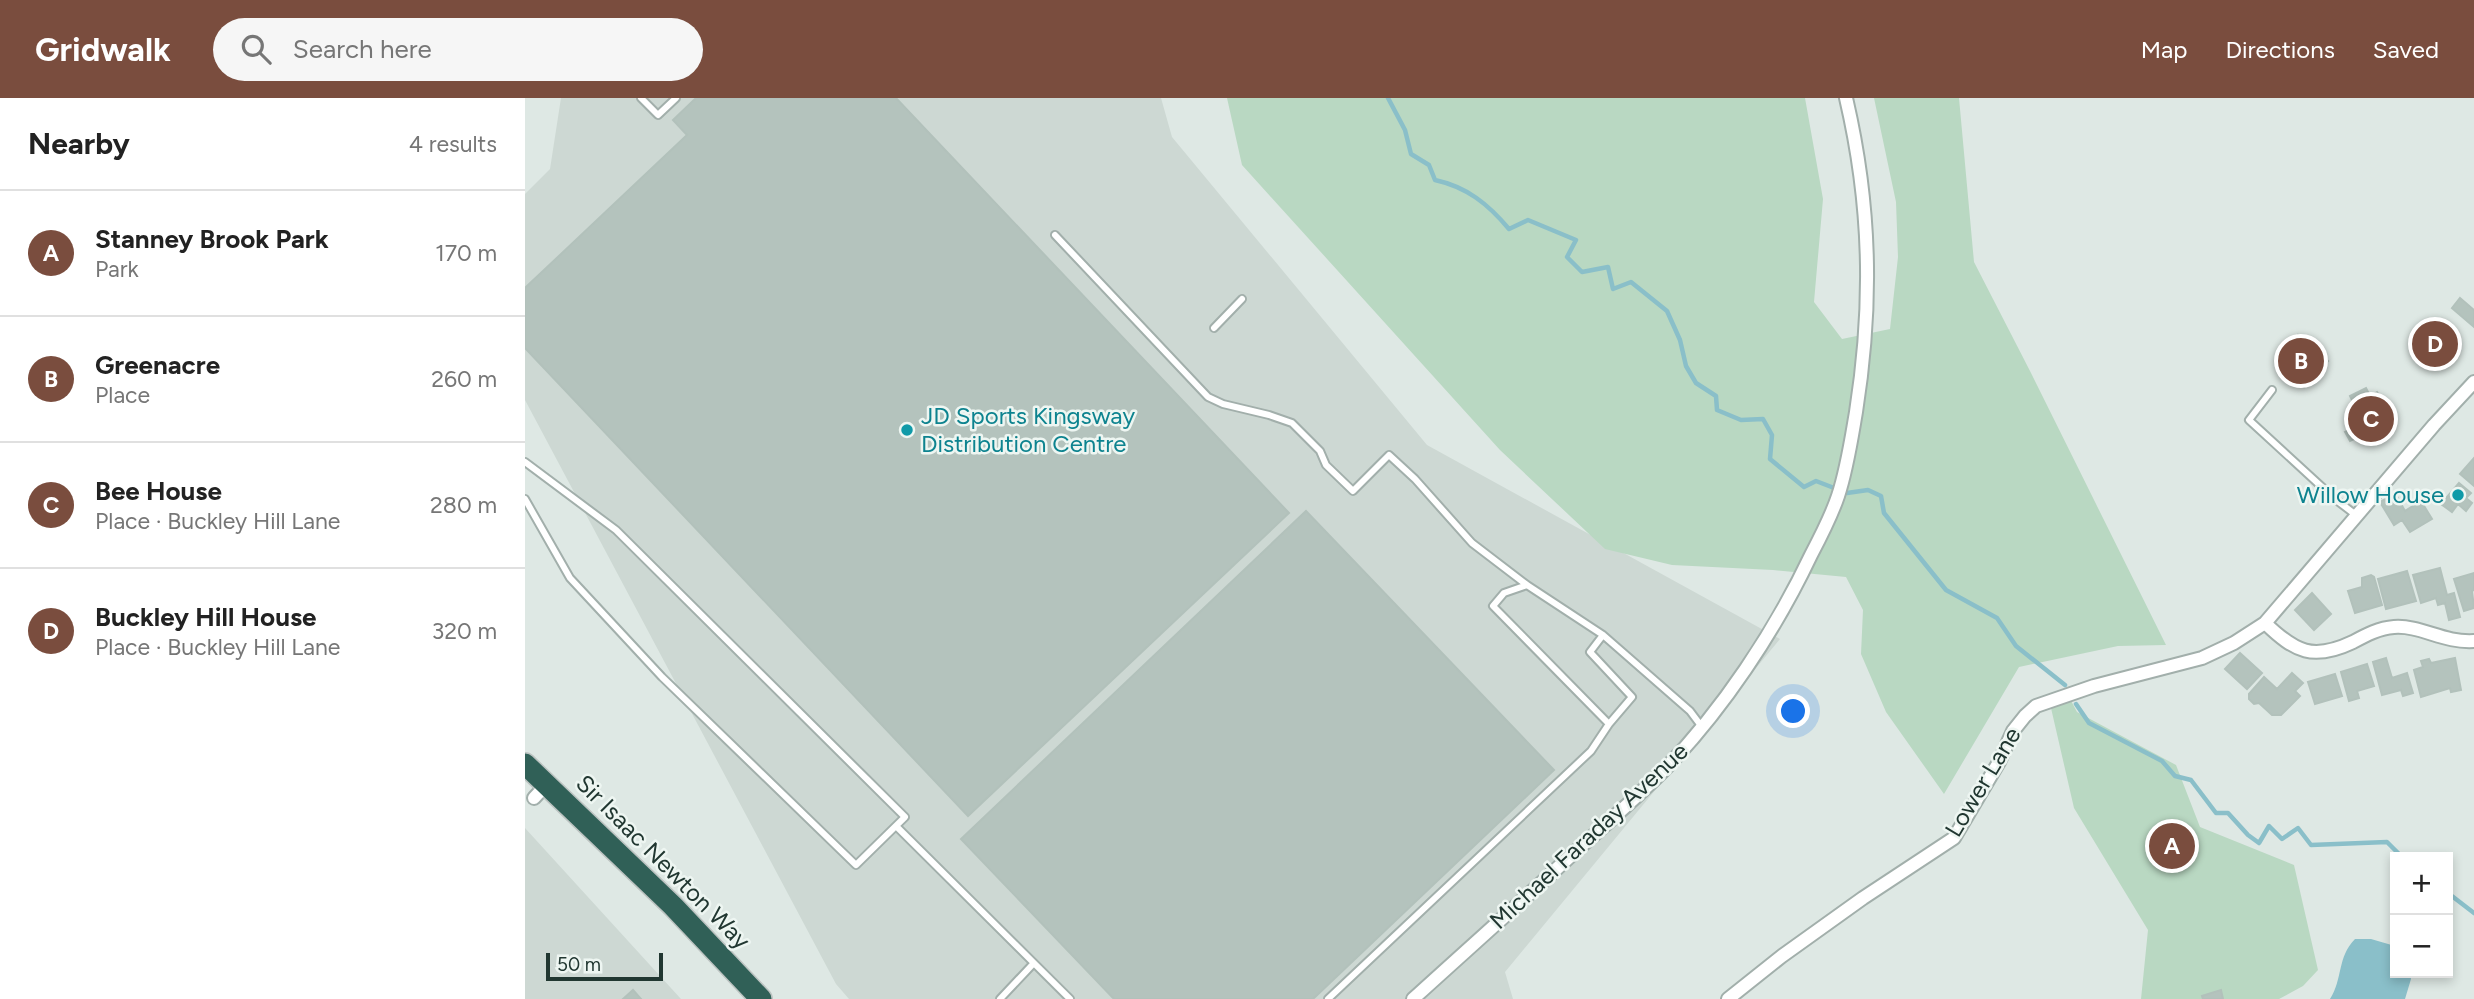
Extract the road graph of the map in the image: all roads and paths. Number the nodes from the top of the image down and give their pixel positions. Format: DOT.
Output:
graph roads {
  1 [pos="641,98"];
  2 [pos="676,98"];
  3 [pos="1846,98"];
  4 [pos="1055,235"];
  5 [pos="1243,299"];
  6 [pos="1214,328"];
  7 [pos="2474,382"];
  8 [pos="2272,390"];
  9 [pos="525,462"];
  10 [pos="525,499"];
  11 [pos="2357,516"];
  12 [pos="1527,585"];
  13 [pos="2266,623"];
  14 [pos="1603,635"];
  15 [pos="2474,641"];
  16 [pos="1609,724"];
  17 [pos="1702,727"];
  18 [pos="525,764"];
  19 [pos="896,826"];
  20 [pos="1033,964"];
  21 [pos="761,999"];
  22 [pos="1000,999"];
  23 [pos="1070,999"];
  24 [pos="1328,999"];
  25 [pos="1413,999"];
  26 [pos="1728,999"];
  1 -- 2 [label="lane"];
  3 -- 17 [label="street, Michael Faraday Avenue"];
  4 -- 12 [label="lane"];
  5 -- 6 [label="lane"];
  7 -- 11 [label="street, Lower Lane"];
  8 -- 11 [label="lane"];
  9 -- 19 [label="lane"];
  10 -- 19 [label="lane"];
  11 -- 13 [label="street, Lower Lane"];
  12 -- 14 [label="lane"];
  12 -- 16 [label="lane"];
  13 -- 15 [label="street"];
  13 -- 26 [label="street, Lower Lane"];
  14 -- 16 [label="lane"];
  14 -- 17 [label="lane"];
  16 -- 24 [label="lane"];
  17 -- 25 [label="street, Michael Faraday Avenue"];
  18 -- 21 [label="highway, Sir Isaac Newton Way"];
  19 -- 20 [label="lane"];
  20 -- 22 [label="lane"];
  20 -- 23 [label="lane"];
}
